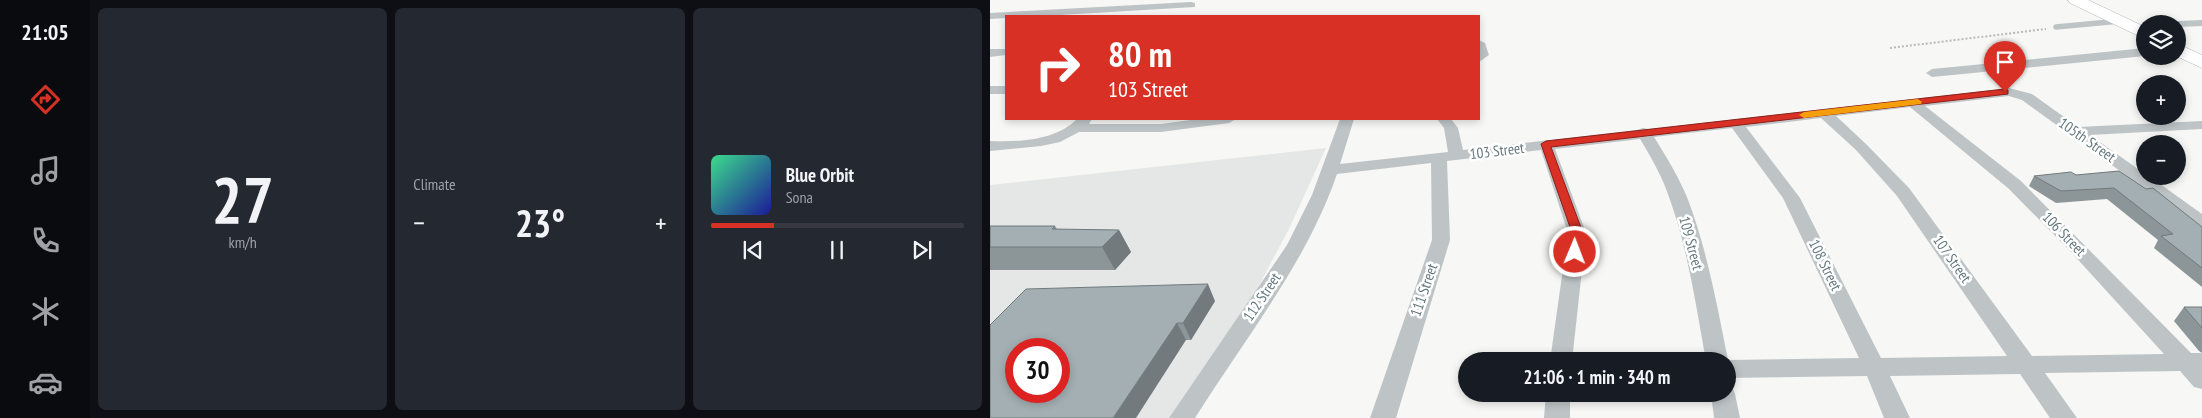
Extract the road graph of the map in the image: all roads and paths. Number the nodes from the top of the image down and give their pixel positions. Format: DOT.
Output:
graph roads {
  1 [pos="2076,0"];
  2 [pos="2092,0"];
  3 [pos="1192,3"];
  4 [pos="1005,15"];
  5 [pos="1006,15"];
  6 [pos="1182,15"];
  7 [pos="990,16"];
  8 [pos="2202,23"];
  9 [pos="2136,24"];
  10 [pos="2186,24"];
  11 [pos="2136,25"];
  12 [pos="2136,25"];
  13 [pos="2056,27"];
  14 [pos="2186,45"];
  15 [pos="1480,46"];
  16 [pos="1890,48"];
  17 [pos="1005,52"];
  18 [pos="2202,52"];
  19 [pos="990,53"];
  20 [pos="2136,53"];
  21 [pos="2186,54"];
  22 [pos="1480,58"];
  23 [pos="2202,62"];
  24 [pos="1932,73"];
  25 [pos="990,90"];
  26 [pos="1005,90"];
  27 [pos="2021,94"];
  28 [pos="1913,103"];
  29 [pos="1824,113"];
  30 [pos="1221,120"];
  31 [pos="1347,120"];
  32 [pos="1445,120"];
  33 [pos="1735,122"];
  34 [pos="1081,123"];
  35 [pos="2202,125"];
  36 [pos="2076,131"];
  37 [pos="1643,132"];
  38 [pos="1546,144"];
  39 [pos="990,146"];
  40 [pos="1447,157"];
  41 [pos="1330,170"];
  42 [pos="2202,222"];
  43 [pos="1562,352"];
  44 [pos="1715,352"];
  45 [pos="2194,362"];
  46 [pos="2027,365"];
  47 [pos="1874,366"];
  48 [pos="1736,369"];
  49 [pos="2202,380"];
  50 [pos="1558,402"];
  51 [pos="1724,402"];
  52 [pos="1182,418"];
  53 [pos="1383,418"];
  54 [pos="1557,418"];
  55 [pos="1727,418"];
  56 [pos="1897,418"];
  57 [pos="2064,418"];
  1 -- 11 [label="main road"];
  2 -- 9 [label="main road"];
  3 -- 5 [label="street"];
  3 -- 6 [label="street"];
  4 -- 7 [label="street"];
  8 -- 10 [label="street"];
  12 -- 13 [label="lane"];
  13 -- 16 [label="path"];
  14 -- 18 [label="main road"];
  15 -- 22 [label="street"];
  17 -- 19 [label="street"];
  20 -- 24 [label="street"];
  21 -- 23 [label="main road"];
  25 -- 26 [label="street"];
  27 -- 28 [label="street, 103 Street"];
  27 -- 36 [label="street, 105th Street"];
  28 -- 29 [label="street, 103 Street"];
  28 -- 45 [label="street, 106 Street"];
  29 -- 33 [label="street, 103 Street"];
  29 -- 46 [label="street, 107 Street"];
  30 -- 34 [label="street"];
  31 -- 41 [label="street, 112 Street"];
  32 -- 40 [label="street, 111 Street"];
  33 -- 37 [label="street, 103 Street"];
  33 -- 47 [label="street, 108 Street"];
  34 -- 39 [label="street"];
  35 -- 36 [label="street"];
  36 -- 42 [label="street, 105th Street"];
  37 -- 38 [label="street, 103 Street"];
  37 -- 44 [label="street, 109 Street"];
  38 -- 40 [label="street, 103 Street"];
  38 -- 43 [label="street"];
  40 -- 41 [label="street, 103 Street"];
  40 -- 53 [label="street, 111 Street"];
  41 -- 52 [label="street, 112 Street"];
  45 -- 46 [label="street"];
  45 -- 49 [label="street, 106 Street"];
  46 -- 47 [label="street"];
  46 -- 57 [label="street, 107 Street"];
  47 -- 48 [label="street"];
  47 -- 56 [label="street, 108 Street"];
  50 -- 54 [label="street"];
  51 -- 55 [label="street"];
}
